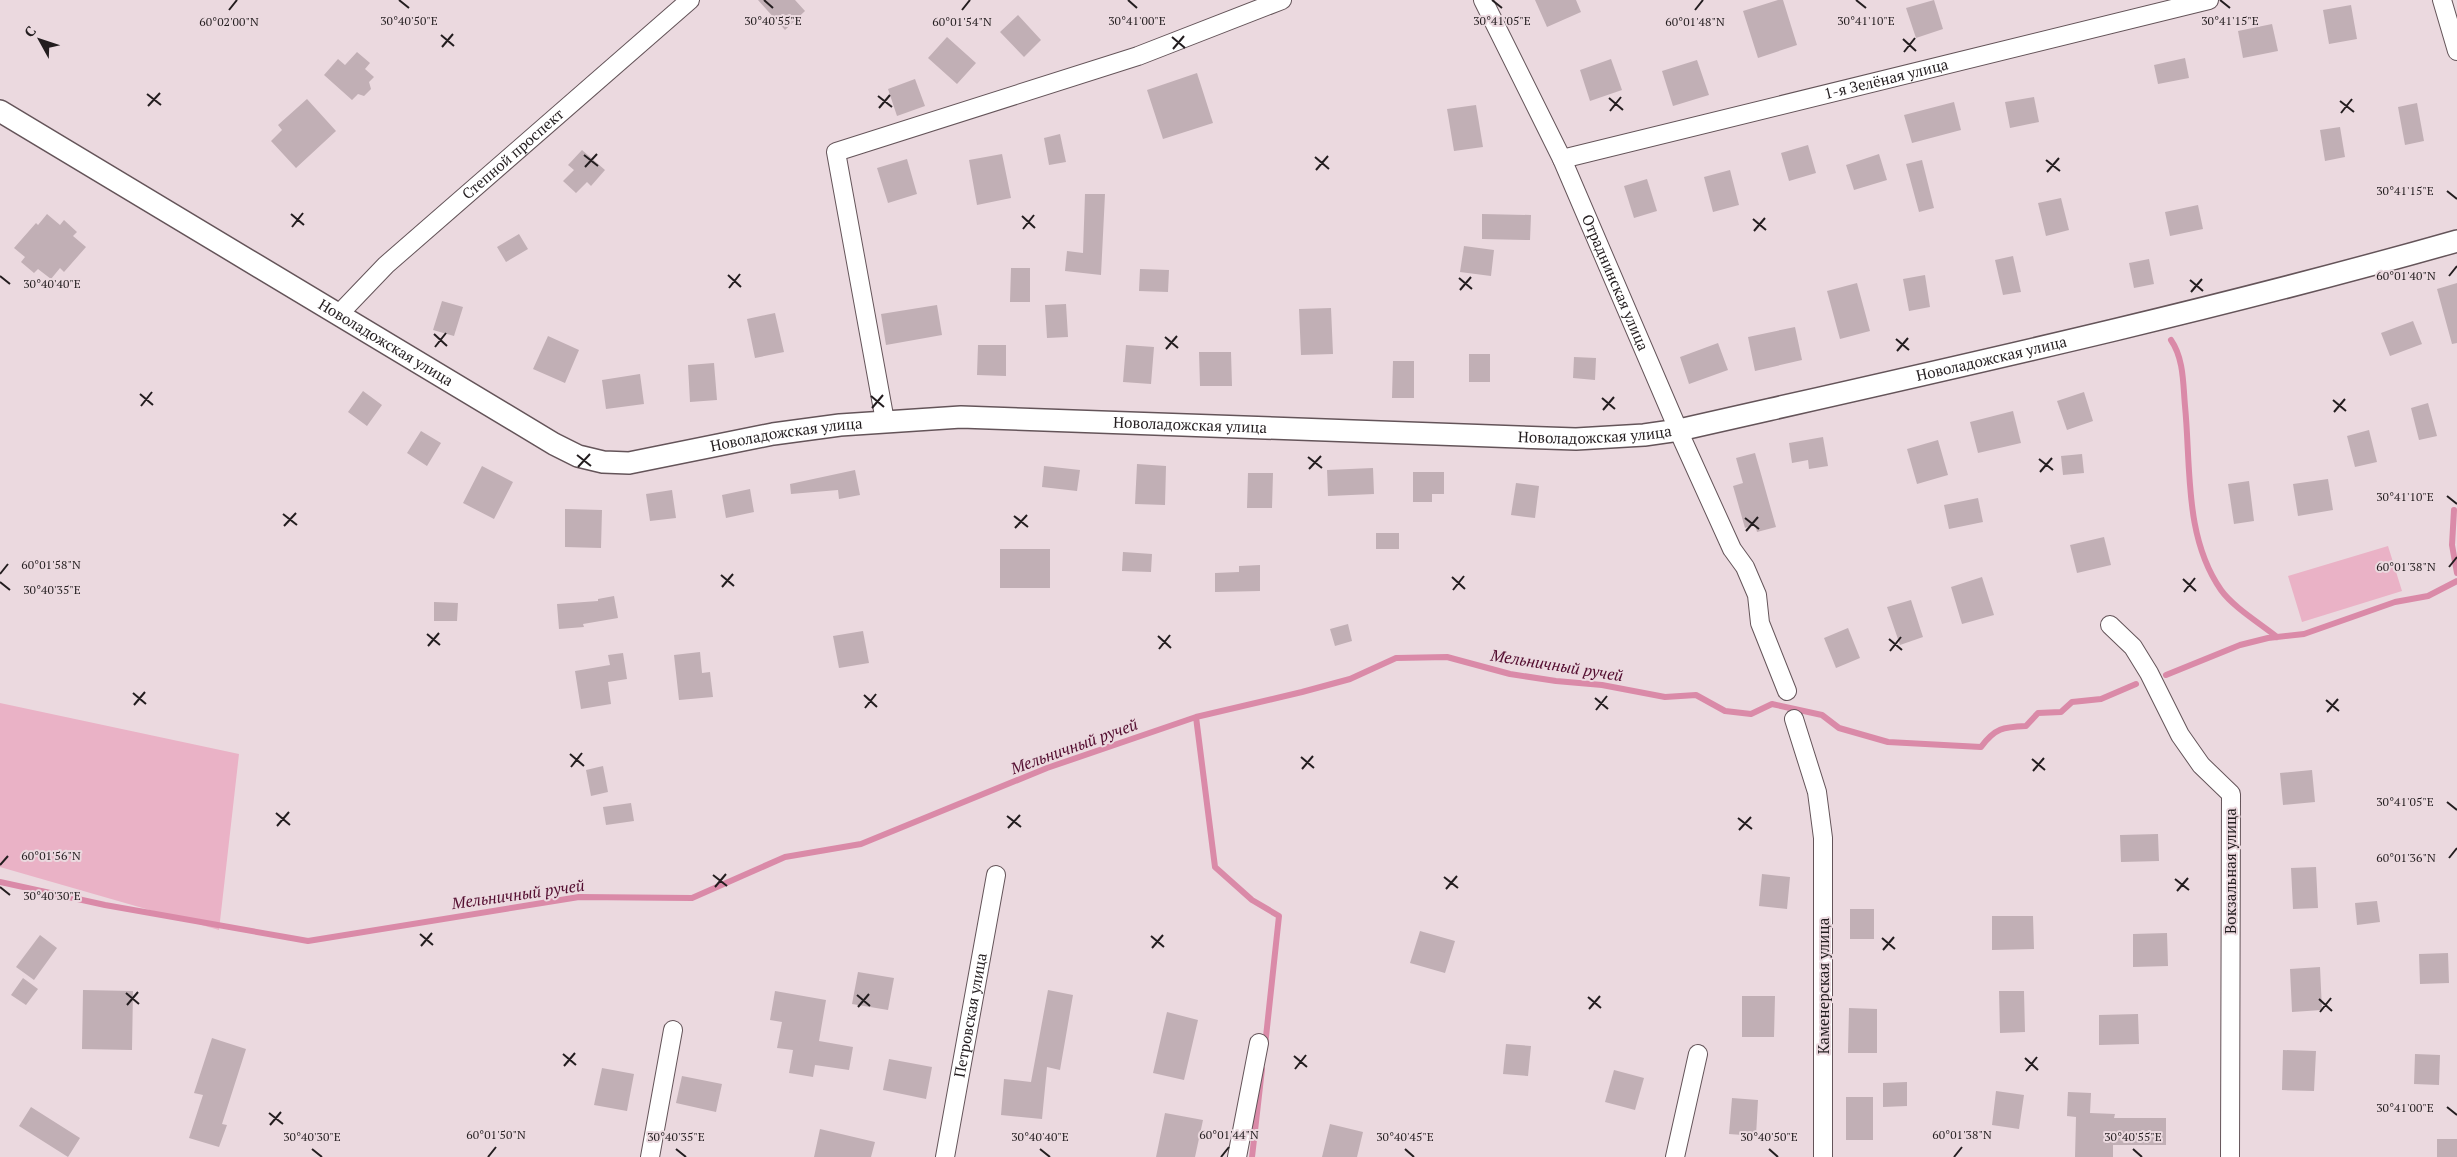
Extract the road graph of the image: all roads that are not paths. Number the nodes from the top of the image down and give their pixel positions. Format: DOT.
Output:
graph roads {
  1 [pos="690,0"];
  2 [pos="1282,0"];
  3 [pos="1483,0"];
  4 [pos="2209,0"];
  5 [pos="2442,0"];
  6 [pos="2457,51"];
  7 [pos="0,111"];
  8 [pos="1562,159"];
  9 [pos="2457,242"];
  10 [pos="340,313"];
  11 [pos="885,421"];
  12 [pos="1678,430"];
  13 [pos="2110,626"];
  14 [pos="1787,691"];
  15 [pos="1794,719"];
  16 [pos="996,875"];
  17 [pos="673,1030"];
  18 [pos="1259,1043"];
  19 [pos="1698,1054"];
  20 [pos="650,1157"];
  21 [pos="945,1157"];
  22 [pos="1237,1157"];
  23 [pos="1675,1157"];
  24 [pos="1824,1157"];
  25 [pos="2230,1157"];
  1 -- 10 [label="street, Степной проспект"];
  2 -- 11 [label="street"];
  3 -- 8 [label="street, Отраднинская улица"];
  4 -- 8 [label="street, 1-я Зелёная улица"];
  5 -- 6 [label="street"];
  7 -- 10 [label="street, Новоладожская улица"];
  8 -- 12 [label="street, Отраднинская улица"];
  9 -- 12 [label="street, Новоладожская улица"];
  10 -- 11 [label="street, Новоладожская улица"];
  11 -- 12 [label="street, Новоладожская улица"];
  12 -- 14 [label="street, Отраднинская улица"];
  13 -- 25 [label="street, Вокзальная улица"];
  15 -- 24 [label="street, Каменерская улица"];
  16 -- 21 [label="street, Петровская улица"];
  17 -- 20 [label="street"];
  18 -- 22 [label="street"];
  19 -- 23 [label="street"];
}
